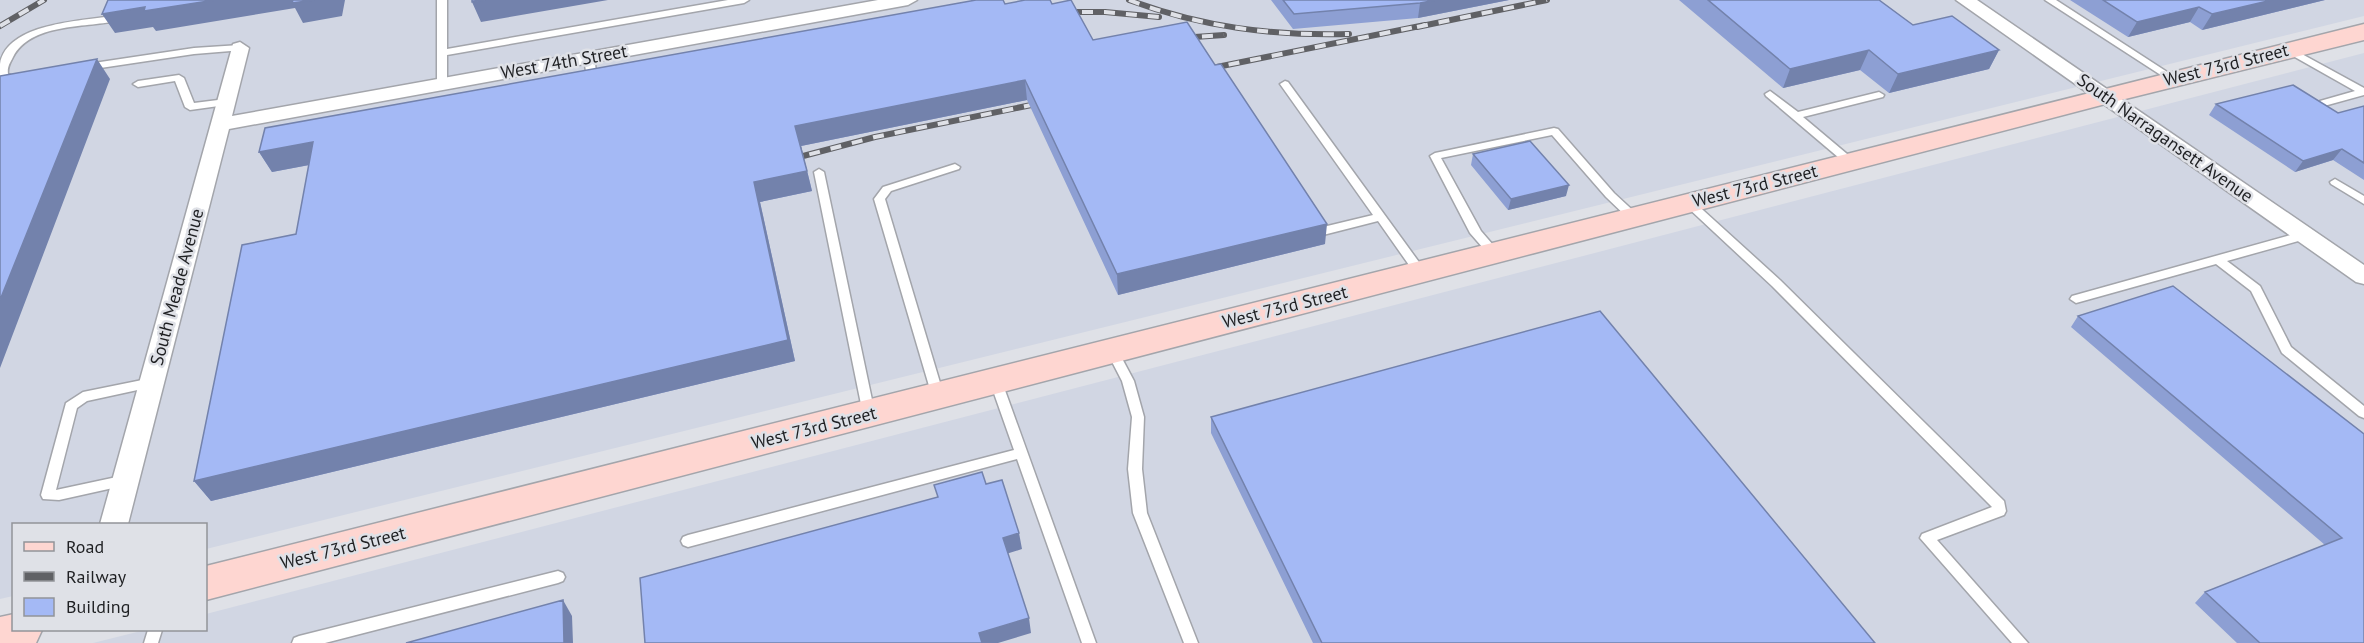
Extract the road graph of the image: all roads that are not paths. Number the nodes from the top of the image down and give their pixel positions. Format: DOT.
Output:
graph roads {
  1 [pos="442,0"];
  2 [pos="744,0"];
  3 [pos="908,0"];
  4 [pos="2050,0"];
  5 [pos="1971,1"];
  6 [pos="113,19"];
  7 [pos="2364,32"];
  8 [pos="240,48"];
  9 [pos="2289,50"];
  10 [pos="441,52"];
  11 [pos="590,57"];
  12 [pos="80,68"];
  13 [pos="24,77"];
  14 [pos="2173,79"];
  15 [pos="138,84"];
  16 [pos="442,84"];
  17 [pos="605,84"];
  18 [pos="1285,84"];
  19 [pos="2364,92"];
  20 [pos="1770,94"];
  21 [pos="1879,95"];
  22 [pos="2104,96"];
  23 [pos="2324,103"];
  24 [pos="223,113"];
  25 [pos="1795,116"];
  26 [pos="1849,162"];
  27 [pos="955,167"];
  28 [pos="819,172"];
  29 [pos="2334,182"];
  30 [pos="2364,201"];
  31 [pos="1689,203"];
  32 [pos="1381,217"];
  33 [pos="1634,217"];
  34 [pos="1323,231"];
  35 [pos="2305,235"];
  36 [pos="1494,253"];
  37 [pos="2218,259"];
  38 [pos="1420,272"];
  39 [pos="2364,276"];
  40 [pos="2076,299"];
  41 [pos="1113,352"];
  42 [pos="152,382"];
  43 [pos="996,382"];
  44 [pos="938,396"];
  45 [pos="2364,413"];
  46 [pos="869,414"];
  47 [pos="1021,453"];
  48 [pos="126,480"];
  49 [pos="115,523"];
  50 [pos="688,541"];
  51 [pos="558,577"];
  52 [pos="207,583"];
  53 [pos="18,631"];
  54 [pos="0,635"];
  55 [pos="299,643"];
  56 [pos="1089,643"];
  57 [pos="1191,643"];
  58 [pos="2021,643"];
  1 -- 10 [label="lane"];
  2 -- 10 [label="lane"];
  3 -- 11 [label="street, West 74th Street"];
  4 -- 14 [label="lane"];
  5 -- 22 [label="street, South Narragansett Avenue"];
  6 -- 13 [label="lane"];
  7 -- 9 [label="street, West 73rd Street"];
  8 -- 12 [label="lane"];
  8 -- 24 [label="street, South Meade Avenue"];
  9 -- 14 [label="street, West 73rd Street"];
  9 -- 19 [label="lane"];
  10 -- 16 [label="lane"];
  11 -- 16 [label="street, West 74th Street"];
  11 -- 17 [label="lane"];
  14 -- 22 [label="street, West 73rd Street"];
  15 -- 24 [label="lane"];
  16 -- 24 [label="street, West 74th Street"];
  18 -- 32 [label="lane"];
  19 -- 23 [label="lane"];
  20 -- 25 [label="lane"];
  21 -- 25 [label="lane"];
  22 -- 26 [label="street, West 73rd Street"];
  22 -- 35 [label="street, South Narragansett Avenue"];
  24 -- 42 [label="street, South Meade Avenue"];
  25 -- 26 [label="lane"];
  26 -- 31 [label="street, West 73rd Street"];
  27 -- 44 [label="lane"];
  28 -- 46 [label="lane"];
  29 -- 30 [label="lane"];
  31 -- 33 [label="street, West 73rd Street"];
  31 -- 58 [label="lane"];
  32 -- 34 [label="lane"];
  32 -- 38 [label="lane"];
  33 -- 36 [label="street, West 73rd Street"];
  33 -- 36 [label="lane"];
  35 -- 37 [label="lane"];
  35 -- 39 [label="street, South Narragansett Avenue"];
  36 -- 38 [label="street, West 73rd Street"];
  37 -- 40 [label="lane"];
  37 -- 45 [label="lane"];
  38 -- 41 [label="street, West 73rd Street"];
  41 -- 43 [label="street, West 73rd Street"];
  41 -- 57 [label="lane"];
  42 -- 48 [label="street, South Meade Avenue"];
  42 -- 48 [label="lane"];
  43 -- 44 [label="street, West 73rd Street"];
  43 -- 47 [label="lane"];
  44 -- 46 [label="street, West 73rd Street"];
  46 -- 52 [label="street, West 73rd Street"];
  47 -- 50 [label="lane"];
  47 -- 56 [label="lane"];
  48 -- 49 [label="street, South Meade Avenue"];
  51 -- 55 [label="lane"];
  53 -- 54 [label="street"];
}
